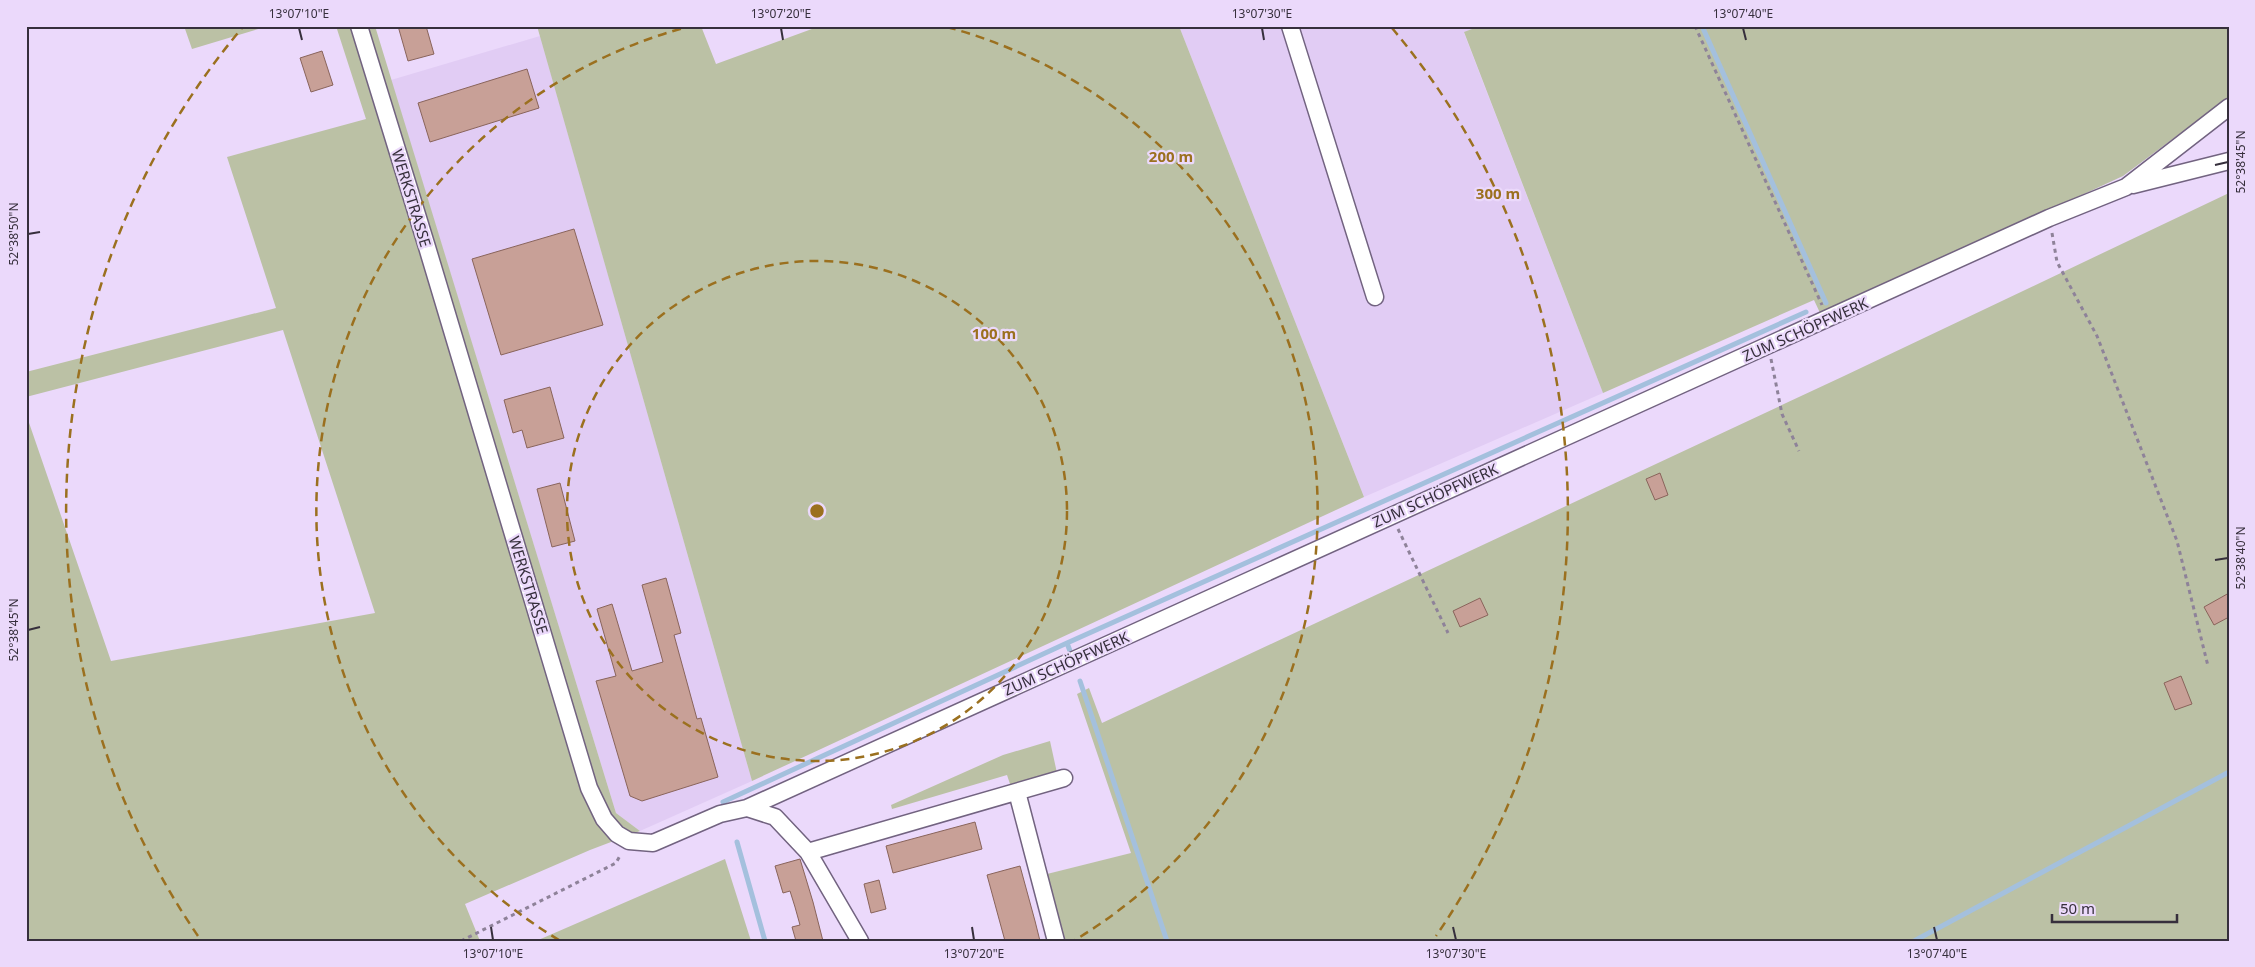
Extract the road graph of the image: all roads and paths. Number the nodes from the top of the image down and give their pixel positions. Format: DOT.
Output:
graph roads {
  1 [pos="359,26"];
  2 [pos="1290,26"];
  3 [pos="1695,26"];
  4 [pos="2229,107"];
  5 [pos="2229,161"];
  6 [pos="2126,187"];
  7 [pos="2049,218"];
  8 [pos="1375,297"];
  9 [pos="1828,319"];
  10 [pos="1765,348"];
  11 [pos="1799,451"];
  12 [pos="1391,515"];
  13 [pos="1448,633"];
  14 [pos="2208,666"];
  15 [pos="1064,778"];
  16 [pos="1016,792"];
  17 [pos="747,808"];
  18 [pos="629,841"];
  19 [pos="808,852"];
  20 [pos="461,941"];
  21 [pos="860,941"];
  22 [pos="1056,941"];
  1 -- 18 [label="street, WERKSTRASSE"];
  2 -- 8 [label="street"];
  3 -- 9 [label="path"];
  4 -- 6 [label="street, ZUM SCHÖPFWERK"];
  5 -- 6 [label="street, ZUM SCHÖPFWERK"];
  6 -- 7 [label="street, ZUM SCHÖPFWERK"];
  7 -- 9 [label="street, ZUM SCHÖPFWERK"];
  7 -- 14 [label="path"];
  9 -- 10 [label="street, ZUM SCHÖPFWERK"];
  10 -- 11 [label="path"];
  10 -- 12 [label="street, ZUM SCHÖPFWERK"];
  12 -- 13 [label="path"];
  12 -- 17 [label="street, ZUM SCHÖPFWERK"];
  15 -- 16 [label="street"];
  16 -- 19 [label="street"];
  16 -- 22 [label="street"];
  17 -- 18 [label="street"];
  17 -- 19 [label="street"];
  18 -- 20 [label="path"];
  19 -- 21 [label="street"];
}
